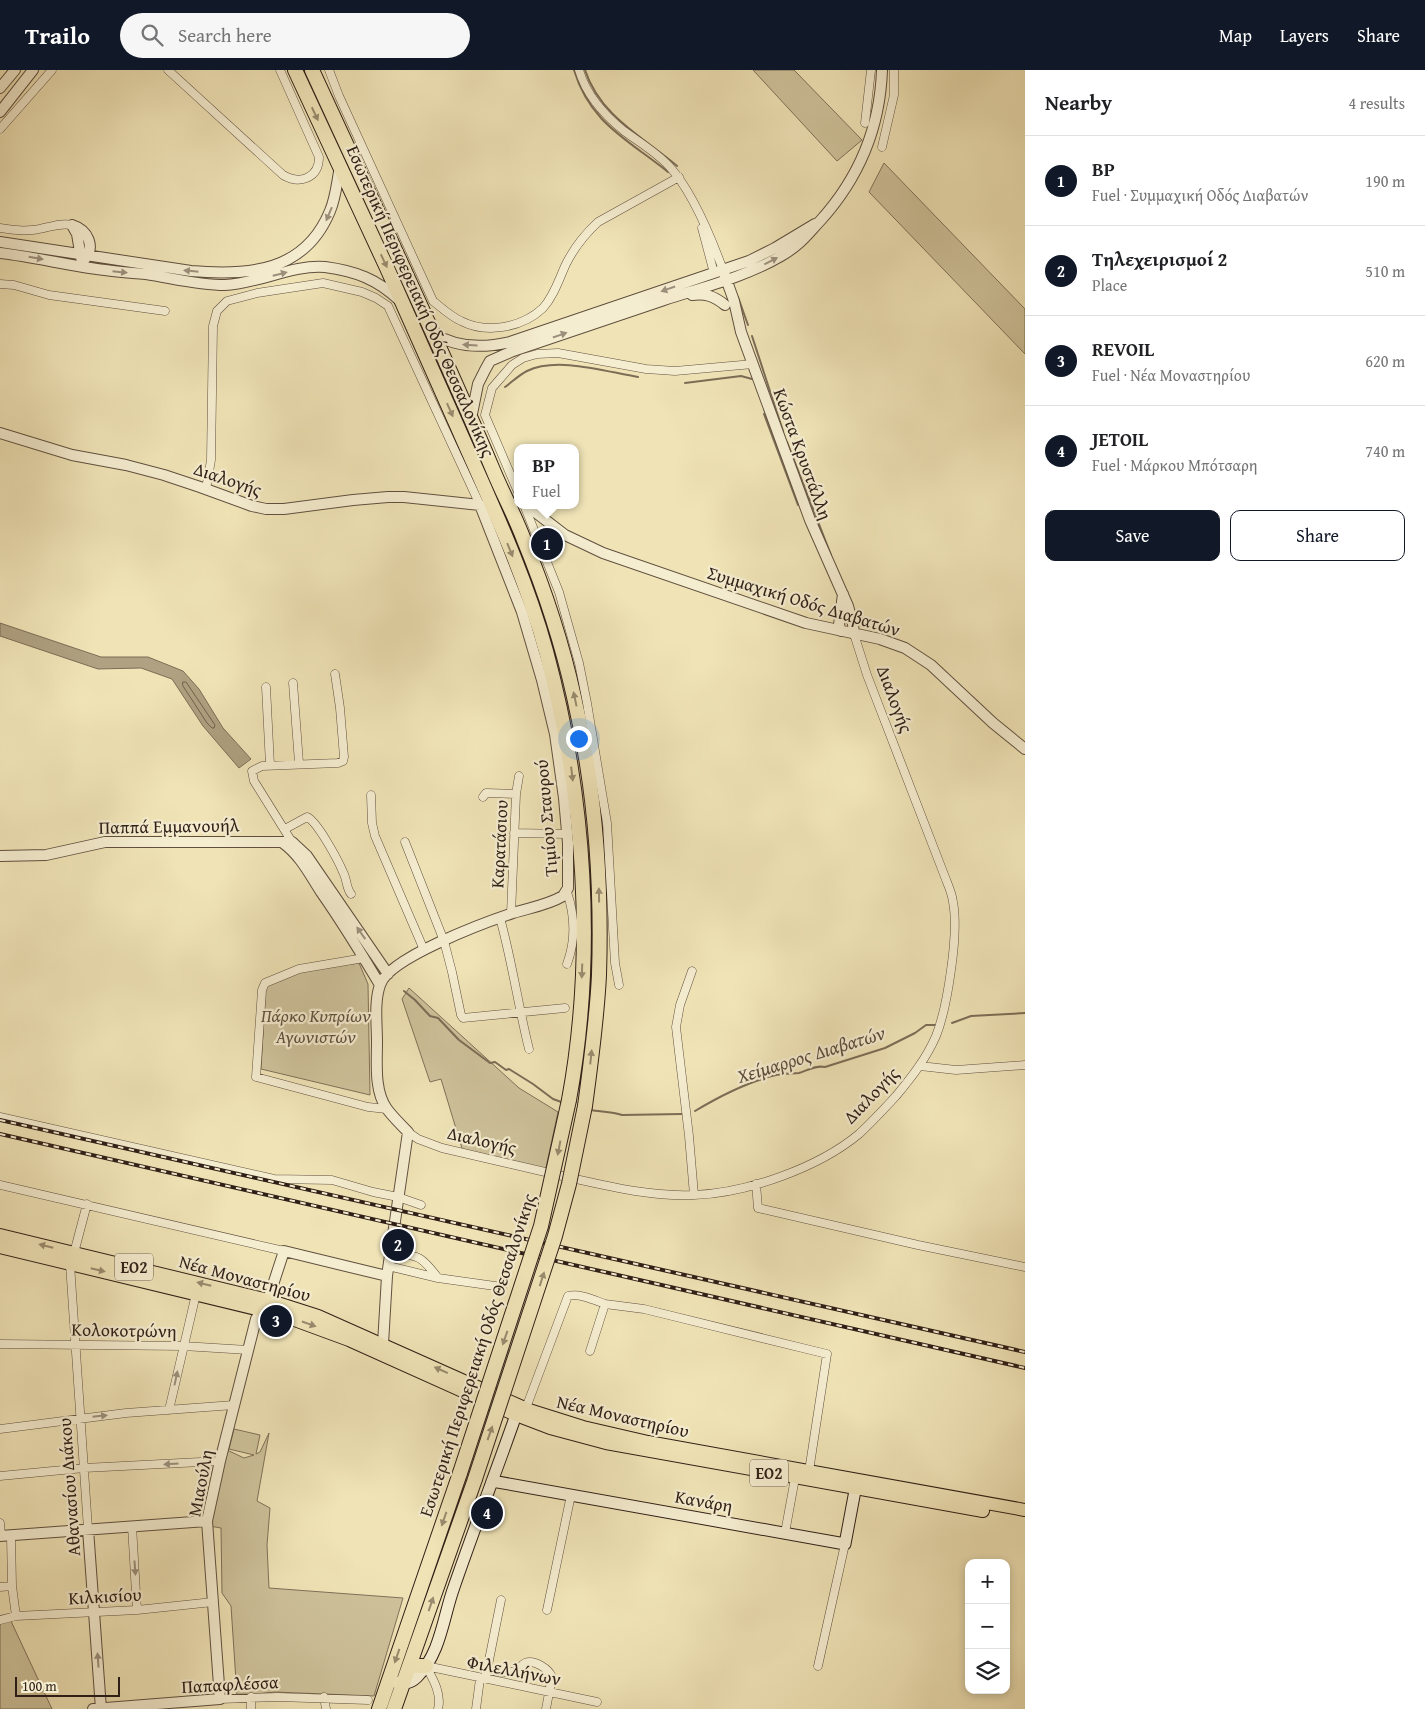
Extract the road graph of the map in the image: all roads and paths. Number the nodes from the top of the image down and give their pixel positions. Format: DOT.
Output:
graph roads {
  1 [pos="15,70"];
  2 [pos="33,70"];
  3 [pos="52,70"];
  4 [pos="168,70"];
  5 [pos="280,70"];
  6 [pos="295,70"];
  7 [pos="312,70"];
  8 [pos="329,70"];
  9 [pos="579,70"];
  10 [pos="871,70"];
  11 [pos="882,70"];
  12 [pos="894,70"];
  13 [pos="0,88"];
  14 [pos="0,112"];
  15 [pos="865,123"];
  16 [pos="0,130"];
  17 [pos="882,147"];
  18 [pos="340,166"];
  19 [pos="679,177"];
  20 [pos="72,225"];
  21 [pos="0,228"];
  22 [pos="84,240"];
  23 [pos="0,242"];
  24 [pos="65,252"];
  25 [pos="0,253"];
  26 [pos="85,259"];
  27 [pos="127,262"];
  28 [pos="720,276"];
  29 [pos="0,284"];
  30 [pos="671,298"];
  31 [pos="404,304"];
  32 [pos="725,305"];
  33 [pos="165,311"];
  34 [pos="738,323"];
  35 [pos="432,332"];
  36 [pos="752,364"];
  37 [pos="471,419"];
  38 [pos="0,433"];
  39 [pos="514,483"];
  40 [pos="206,489"];
  41 [pos="480,505"];
  42 [pos="527,509"];
  43 [pos="530,509"];
  44 [pos="843,594"];
  45 [pos="841,631"];
  46 [pos="854,634"];
  47 [pos="335,674"];
  48 [pos="293,683"];
  49 [pos="266,687"];
  50 [pos="1025,749"];
  51 [pos="299,763"];
  52 [pos="270,765"];
  53 [pos="520,776"];
  54 [pos="371,794"];
  55 [pos="516,794"];
  56 [pos="483,796"];
  57 [pos="285,829"];
  58 [pos="514,833"];
  59 [pos="568,834"];
  60 [pos="280,841"];
  61 [pos="292,842"];
  62 [pos="405,842"];
  63 [pos="0,856"];
  64 [pos="567,892"];
  65 [pos="351,894"];
  66 [pos="511,914"];
  67 [pos="500,918"];
  68 [pos="444,941"];
  69 [pos="424,950"];
  70 [pos="364,958"];
  71 [pos="567,964"];
  72 [pos="692,972"];
  73 [pos="388,974"];
  74 [pos="380,984"];
  75 [pos="619,985"];
  76 [pos="565,1008"];
  77 [pos="520,1011"];
  78 [pos="529,1049"];
  79 [pos="1025,1065"];
  80 [pos="920,1066"];
  81 [pos="387,1109"];
  82 [pos="0,1117"];
  83 [pos="408,1132"];
  84 [pos="756,1184"];
  85 [pos="0,1185"];
  86 [pos="694,1195"];
  87 [pos="398,1197"];
  88 [pos="87,1204"];
  89 [pos="421,1205"];
  90 [pos="0,1235"];
  91 [pos="0,1247"];
  92 [pos="284,1251"];
  93 [pos="390,1252"];
  94 [pos="72,1258"];
  95 [pos="1025,1267"];
  96 [pos="387,1271"];
  97 [pos="438,1278"];
  98 [pos="502,1287"];
  99 [pos="196,1294"];
  100 [pos="605,1304"];
  101 [pos="266,1305"];
  102 [pos="0,1344"];
  103 [pos="76,1344"];
  104 [pos="383,1344"];
  105 [pos="183,1346"];
  106 [pos="248,1350"];
  107 [pos="590,1351"];
  108 [pos="234,1405"];
  109 [pos="169,1410"];
  110 [pos="521,1411"];
  111 [pos="81,1418"];
  112 [pos="0,1429"];
  113 [pos="220,1461"];
  114 [pos="84,1468"];
  115 [pos="809,1471"];
  116 [pos="0,1476"];
  117 [pos="796,1478"];
  118 [pos="492,1481"];
  119 [pos="856,1484"];
  120 [pos="571,1495"];
  121 [pos="1025,1510"];
  122 [pos="1025,1518"];
  123 [pos="208,1520"];
  124 [pos="0,1523"];
  125 [pos="132,1526"];
  126 [pos="88,1529"];
  127 [pos="785,1533"];
  128 [pos="4,1536"];
  129 [pos="845,1544"];
  130 [pos="12,1586"];
  131 [pos="0,1587"];
  132 [pos="501,1600"];
  133 [pos="213,1602"];
  134 [pos="137,1610"];
  135 [pos="548,1610"];
  136 [pos="94,1612"];
  137 [pos="16,1616"];
  138 [pos="0,1620"];
  139 [pos="412,1662"];
  140 [pos="426,1666"];
  141 [pos="818,1666"];
  142 [pos="487,1670"];
  143 [pos="483,1679"];
  144 [pos="389,1681"];
  145 [pos="404,1684"];
  146 [pos="550,1692"];
  147 [pos="251,1697"];
  148 [pos="324,1697"];
  149 [pos="220,1699"];
  150 [pos="368,1700"];
  151 [pos="597,1702"];
  152 [pos="199,1705"];
  153 [pos="93,1709"];
  154 [pos="101,1709"];
  155 [pos="251,1709"];
  156 [pos="326,1709"];
  157 [pos="379,1709"];
  158 [pos="394,1709"];
  159 [pos="438,1709"];
  160 [pos="476,1709"];
  161 [pos="546,1709"];
  1 -- 13 [label="street"];
  2 -- 14 [label="street"];
  3 -- 16 [label="street"];
  4 -- 5 [label="street"];
  6 -- 18 [label="highway, Εσωτερική Περιφερειακή Οδός Θεσσαλονίκης, one-way"];
  7 -- 35 [label="highway, Εσωτερική Περιφερειακή Οδός Θεσσαλονίκης"];
  8 -- 19 [label="street"];
  9 -- 19 [label="street, Κώστα Κρυστάλλη"];
  10 -- 15 [label="street"];
  11 -- 28 [label="street"];
  12 -- 17 [label="street"];
  18 -- 27 [label="street, one-way"];
  18 -- 31 [label="highway, Εσωτερική Περιφερειακή Οδός Θεσσαλονίκης, one-way"];
  19 -- 28 [label="street, Κώστα Κρυστάλλη"];
  20 -- 21 [label="street"];
  20 -- 22 [label="street"];
  22 -- 24 [label="street"];
  22 -- 26 [label="street"];
  22 -- 27 [label="street"];
  23 -- 24 [label="street"];
  24 -- 26 [label="street"];
  25 -- 26 [label="street, one-way"];
  26 -- 27 [label="street"];
  26 -- 31 [label="street, one-way"];
  28 -- 30 [label="street"];
  28 -- 32 [label="street, Κώστα Κρυστάλλη"];
  28 -- 34 [label="street, Κώστα Κρυστάλλη"];
  28 -- 35 [label="street, one-way"];
  29 -- 33 [label="street"];
  30 -- 32 [label="street"];
  37 -- 30 [label="street, one-way"];
  31 -- 144 [label="highway, Εσωτερική Περιφερειακή Οδός Θεσσαλονίκης, one-way, bridge"];
  32 -- 34 [label="street, Κώστα Κρυστάλλη"];
  34 -- 36 [label="street, Κώστα Κρυστάλλη"];
  35 -- 37 [label="highway, Εσωτερική Περιφερειακή Οδός Θεσσαλονίκης"];
  36 -- 39 [label="street"];
  36 -- 44 [label="street, Κώστα Κρυστάλλη"];
  139 -- 37 [label="highway, Εσωτερική Περιφερειακή Οδός Θεσσαλονίκης, one-way, bridge"];
  38 -- 40 [label="street, Διαλογής"];
  40 -- 41 [label="street, Διαλογής"];
  40 -- 41 [label="street"];
  41 -- 59 [label="street, Τιμίου Σταυρού"];
  42 -- 75 [label="street"];
  43 -- 45 [label="street, Συμμαχική Οδός Διαβατών"];
  44 -- 45 [label="street"];
  44 -- 46 [label="street, Κώστα Κρυστάλλη"];
  45 -- 46 [label="street, Συμμαχική Οδός Διαβατών"];
  46 -- 50 [label="street, Συμμαχική Οδός Διαβατών"];
  46 -- 80 [label="street, Διαλογής"];
  47 -- 51 [label="street"];
  48 -- 51 [label="street"];
  49 -- 52 [label="street"];
  51 -- 52 [label="street"];
  52 -- 57 [label="street"];
  53 -- 55 [label="street, Καρατάσιου"];
  54 -- 69 [label="street"];
  55 -- 56 [label="street"];
  55 -- 58 [label="street, Καρατάσιου"];
  57 -- 61 [label="street"];
  57 -- 65 [label="street"];
  58 -- 59 [label="street"];
  58 -- 66 [label="street, Καρατάσιου"];
  59 -- 64 [label="street, Τιμίου Σταυρού"];
  60 -- 61 [label="street, Παππά Εμμανουήλ"];
  60 -- 63 [label="street, Παππά Εμμανουήλ"];
  60 -- 70 [label="street"];
  73 -- 61 [label="street, one-way"];
  62 -- 68 [label="street"];
  64 -- 66 [label="street, Τιμίου Σταυρού"];
  64 -- 71 [label="street"];
  66 -- 67 [label="street, Τιμίου Σταυρού"];
  67 -- 68 [label="street, Τιμίου Σταυρού"];
  67 -- 77 [label="street"];
  68 -- 69 [label="street, Τιμίου Σταυρού"];
  68 -- 77 [label="street"];
  69 -- 73 [label="street, Τιμίου Σταυρού"];
  70 -- 74 [label="street"];
  70 -- 81 [label="street"];
  72 -- 86 [label="street"];
  73 -- 74 [label="street, Τιμίου Σταυρού"];
  74 -- 81 [label="street"];
  76 -- 77 [label="street"];
  77 -- 78 [label="street"];
  79 -- 80 [label="street"];
  80 -- 84 [label="street, Διαλογής"];
  81 -- 83 [label="street"];
  82 -- 87 [label="street"];
  83 -- 86 [label="street, Διαλογής"];
  83 -- 87 [label="street"];
  84 -- 86 [label="street, Διαλογής"];
  84 -- 95 [label="street"];
  85 -- 88 [label="street"];
  87 -- 89 [label="street"];
  87 -- 93 [label="street"];
  88 -- 92 [label="street"];
  88 -- 94 [label="street, Αθανασίου Διάκου"];
  94 -- 90 [label="main road, Νέα Μοναστηρίου / ΕΟ2, one-way"];
  91 -- 94 [label="main road, Νέα Μοναστηρίου / ΕΟ2"];
  92 -- 96 [label="street"];
  92 -- 101 [label="street, Μιαούλη"];
  93 -- 96 [label="street"];
  93 -- 97 [label="street"];
  94 -- 99 [label="main road, Νέα Μοναστηρίου / ΕΟ2, one-way"];
  101 -- 94 [label="main road, Νέα Μοναστηρίου / ΕΟ2, one-way"];
  94 -- 103 [label="street, Αθανασίου Διάκου"];
  96 -- 97 [label="street"];
  96 -- 104 [label="street"];
  97 -- 98 [label="street"];
  99 -- 101 [label="main road, Νέα Μοναστηρίου / ΕΟ2"];
  99 -- 105 [label="street"];
  100 -- 107 [label="street"];
  100 -- 110 [label="street"];
  100 -- 115 [label="street"];
  101 -- 104 [label="main road, Νέα Μοναστηρίου / ΕΟ2"];
  101 -- 106 [label="street, Μιαούλη"];
  101 -- 110 [label="main road, Νέα Μοναστηρίου / ΕΟ2, one-way"];
  102 -- 103 [label="street, Κολοκοτρώνη"];
  103 -- 105 [label="street, Κολοκοτρώνη"];
  103 -- 111 [label="street, Αθανασίου Διάκου"];
  110 -- 104 [label="main road, Νέα Μοναστηρίου / ΕΟ2, one-way"];
  105 -- 106 [label="street, Κολοκοτρώνη"];
  109 -- 105 [label="street, one-way"];
  106 -- 108 [label="street, Μιαούλη"];
  108 -- 109 [label="street"];
  108 -- 113 [label="street, Μιαούλη"];
  111 -- 109 [label="street, one-way"];
  110 -- 115 [label="main road, Νέα Μοναστηρίου / ΕΟ2"];
  110 -- 117 [label="main road, Νέα Μοναστηρίου / ΕΟ2"];
  110 -- 118 [label="main road"];
  111 -- 112 [label="street"];
  111 -- 114 [label="street, Αθανασίου Διάκου"];
  113 -- 114 [label="street, one-way"];
  113 -- 123 [label="street, Μιαούλη"];
  114 -- 116 [label="street"];
  114 -- 126 [label="street, Αθανασίου Διάκου"];
  115 -- 119 [label="main road, Νέα Μοναστηρίου / ΕΟ2"];
  117 -- 119 [label="main road, Νέα Μοναστηρίου / ΕΟ2"];
  117 -- 127 [label="street"];
  118 -- 120 [label="main road, Κανάρη"];
  118 -- 140 [label="main road"];
  119 -- 121 [label="main road, Νέα Μοναστηρίου / ΕΟ2"];
  119 -- 122 [label="main road, Νέα Μοναστηρίου / ΕΟ2"];
  119 -- 129 [label="main road"];
  120 -- 127 [label="main road, Κανάρη"];
  120 -- 135 [label="street"];
  123 -- 125 [label="street"];
  123 -- 133 [label="street, Μιαούλη"];
  124 -- 128 [label="street"];
  125 -- 126 [label="street"];
  125 -- 134 [label="street, one-way"];
  126 -- 128 [label="street"];
  126 -- 136 [label="street, Αθανασίου Διάκου"];
  127 -- 129 [label="main road, Κανάρη"];
  128 -- 130 [label="street"];
  129 -- 141 [label="street"];
  130 -- 131 [label="street"];
  130 -- 137 [label="street"];
  132 -- 142 [label="street"];
  133 -- 134 [label="street, Κιλκισίου"];
  133 -- 149 [label="street, Μιαούλη"];
  134 -- 136 [label="street, Κιλκισίου"];
  136 -- 137 [label="street, Κιλκισίου"];
  154 -- 136 [label="street, Αθανασίου Διάκου, one-way"];
  137 -- 138 [label="street, Κιλκισίου"];
  139 -- 140 [label="highway"];
  139 -- 145 [label="highway, Εσωτερική Περιφερειακή Οδός Θεσσαλονίκης"];
  140 -- 143 [label="street, Φιλελλήνων"];
  140 -- 145 [label="main road"];
  140 -- 159 [label="street"];
  142 -- 143 [label="street"];
  142 -- 146 [label="street"];
  143 -- 146 [label="street, Φιλελλήνων"];
  143 -- 160 [label="street"];
  144 -- 145 [label="main road"];
  144 -- 157 [label="highway, Εσωτερική Περιφερειακή Οδός Θεσσαλονίκης"];
  145 -- 158 [label="highway, Εσωτερική Περιφερειακή Οδός Θεσσαλονίκης"];
  146 -- 151 [label="street, Φιλελλήνων"];
  146 -- 161 [label="street"];
  147 -- 148 [label="street, Παπαφλέσσα"];
  147 -- 149 [label="street, Παπαφλέσσα"];
  147 -- 155 [label="street"];
  148 -- 150 [label="street, Παπαφλέσσα"];
  148 -- 156 [label="street"];
  149 -- 152 [label="street, Παπαφλέσσα"];
  152 -- 154 [label="street, Παπαφλέσσα"];
  153 -- 154 [label="street, Παπαφλέσσα"];
}
